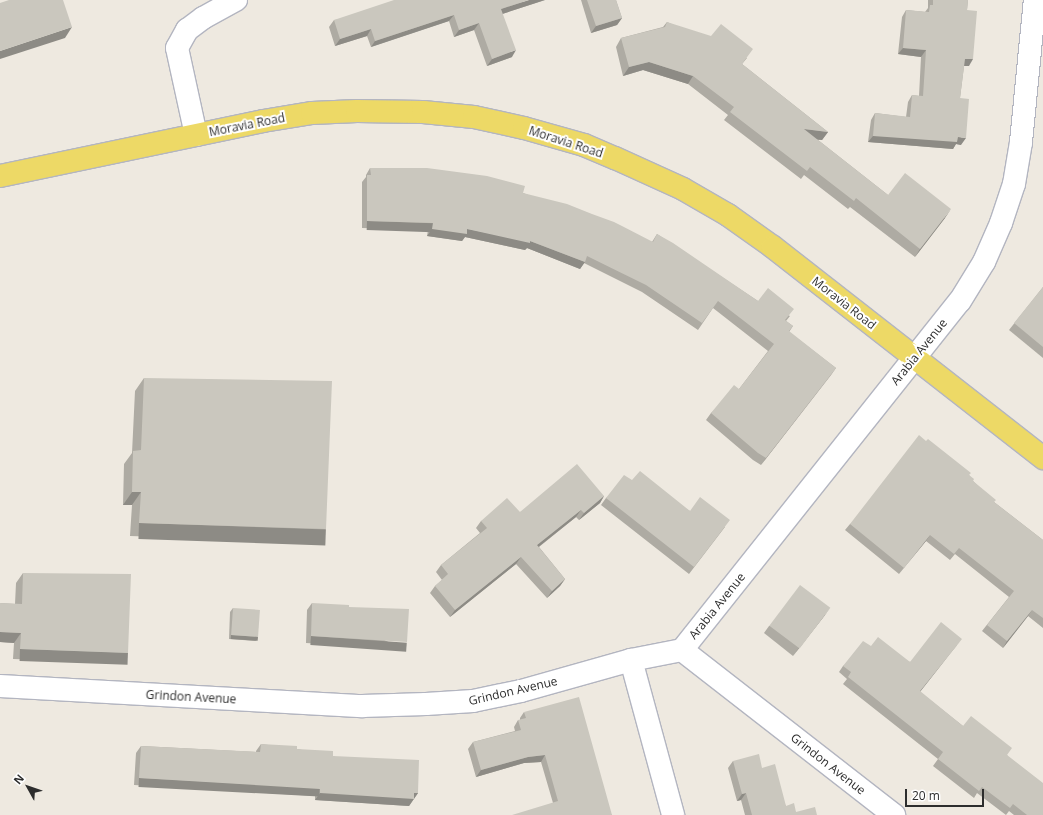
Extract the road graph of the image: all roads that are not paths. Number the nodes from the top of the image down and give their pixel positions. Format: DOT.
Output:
graph roads {
  1 [pos="236,0"];
  2 [pos="1035,0"];
  3 [pos="196,135"];
  4 [pos="0,176"];
  5 [pos="914,358"];
  6 [pos="1043,458"];
  7 [pos="682,650"];
  8 [pos="631,660"];
  9 [pos="0,686"];
  10 [pos="673,815"];
  11 [pos="894,815"];
  1 -- 3 [label="street"];
  2 -- 5 [label="street, Arabia Avenue"];
  3 -- 4 [label="main road, Moravia Road"];
  3 -- 5 [label="main road, Moravia Road"];
  5 -- 6 [label="main road, Moravia Road"];
  5 -- 7 [label="street, Arabia Avenue"];
  7 -- 8 [label="street, Grindon Avenue"];
  7 -- 11 [label="street, Grindon Avenue"];
  8 -- 9 [label="street, Grindon Avenue"];
  8 -- 10 [label="street"];
}
